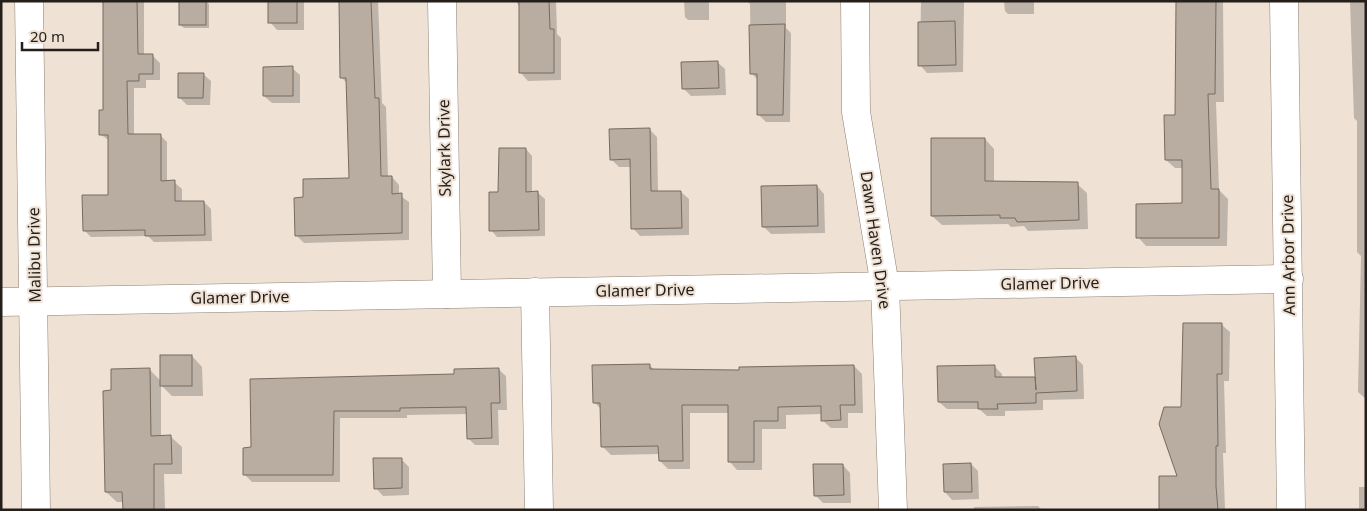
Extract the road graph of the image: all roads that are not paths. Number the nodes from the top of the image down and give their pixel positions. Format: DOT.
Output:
graph roads {
  1 [pos="30,1"];
  2 [pos="442,1"];
  3 [pos="854,1"];
  4 [pos="1284,1"];
  5 [pos="1289,279"];
  6 [pos="885,286"];
  7 [pos="535,292"];
  8 [pos="447,294"];
  9 [pos="35,301"];
  10 [pos="1,302"];
  11 [pos="36,510"];
  12 [pos="538,510"];
  13 [pos="893,510"];
  14 [pos="1291,510"];
  1 -- 9 [label="street, Malibu Drive"];
  2 -- 8 [label="street, Skylark Drive"];
  3 -- 6 [label="street, Dawn Haven Drive"];
  4 -- 5 [label="street, Ann Arbor Drive"];
  5 -- 6 [label="street, Glamer Drive"];
  5 -- 14 [label="street, Ann Arbor Drive"];
  6 -- 7 [label="street, Glamer Drive"];
  6 -- 13 [label="street, Dawn Haven Drive"];
  7 -- 8 [label="street, Glamer Drive"];
  7 -- 12 [label="street"];
  8 -- 9 [label="street, Glamer Drive"];
  9 -- 10 [label="street, Glamer Drive"];
  9 -- 11 [label="street, Malibu Drive"];
}
